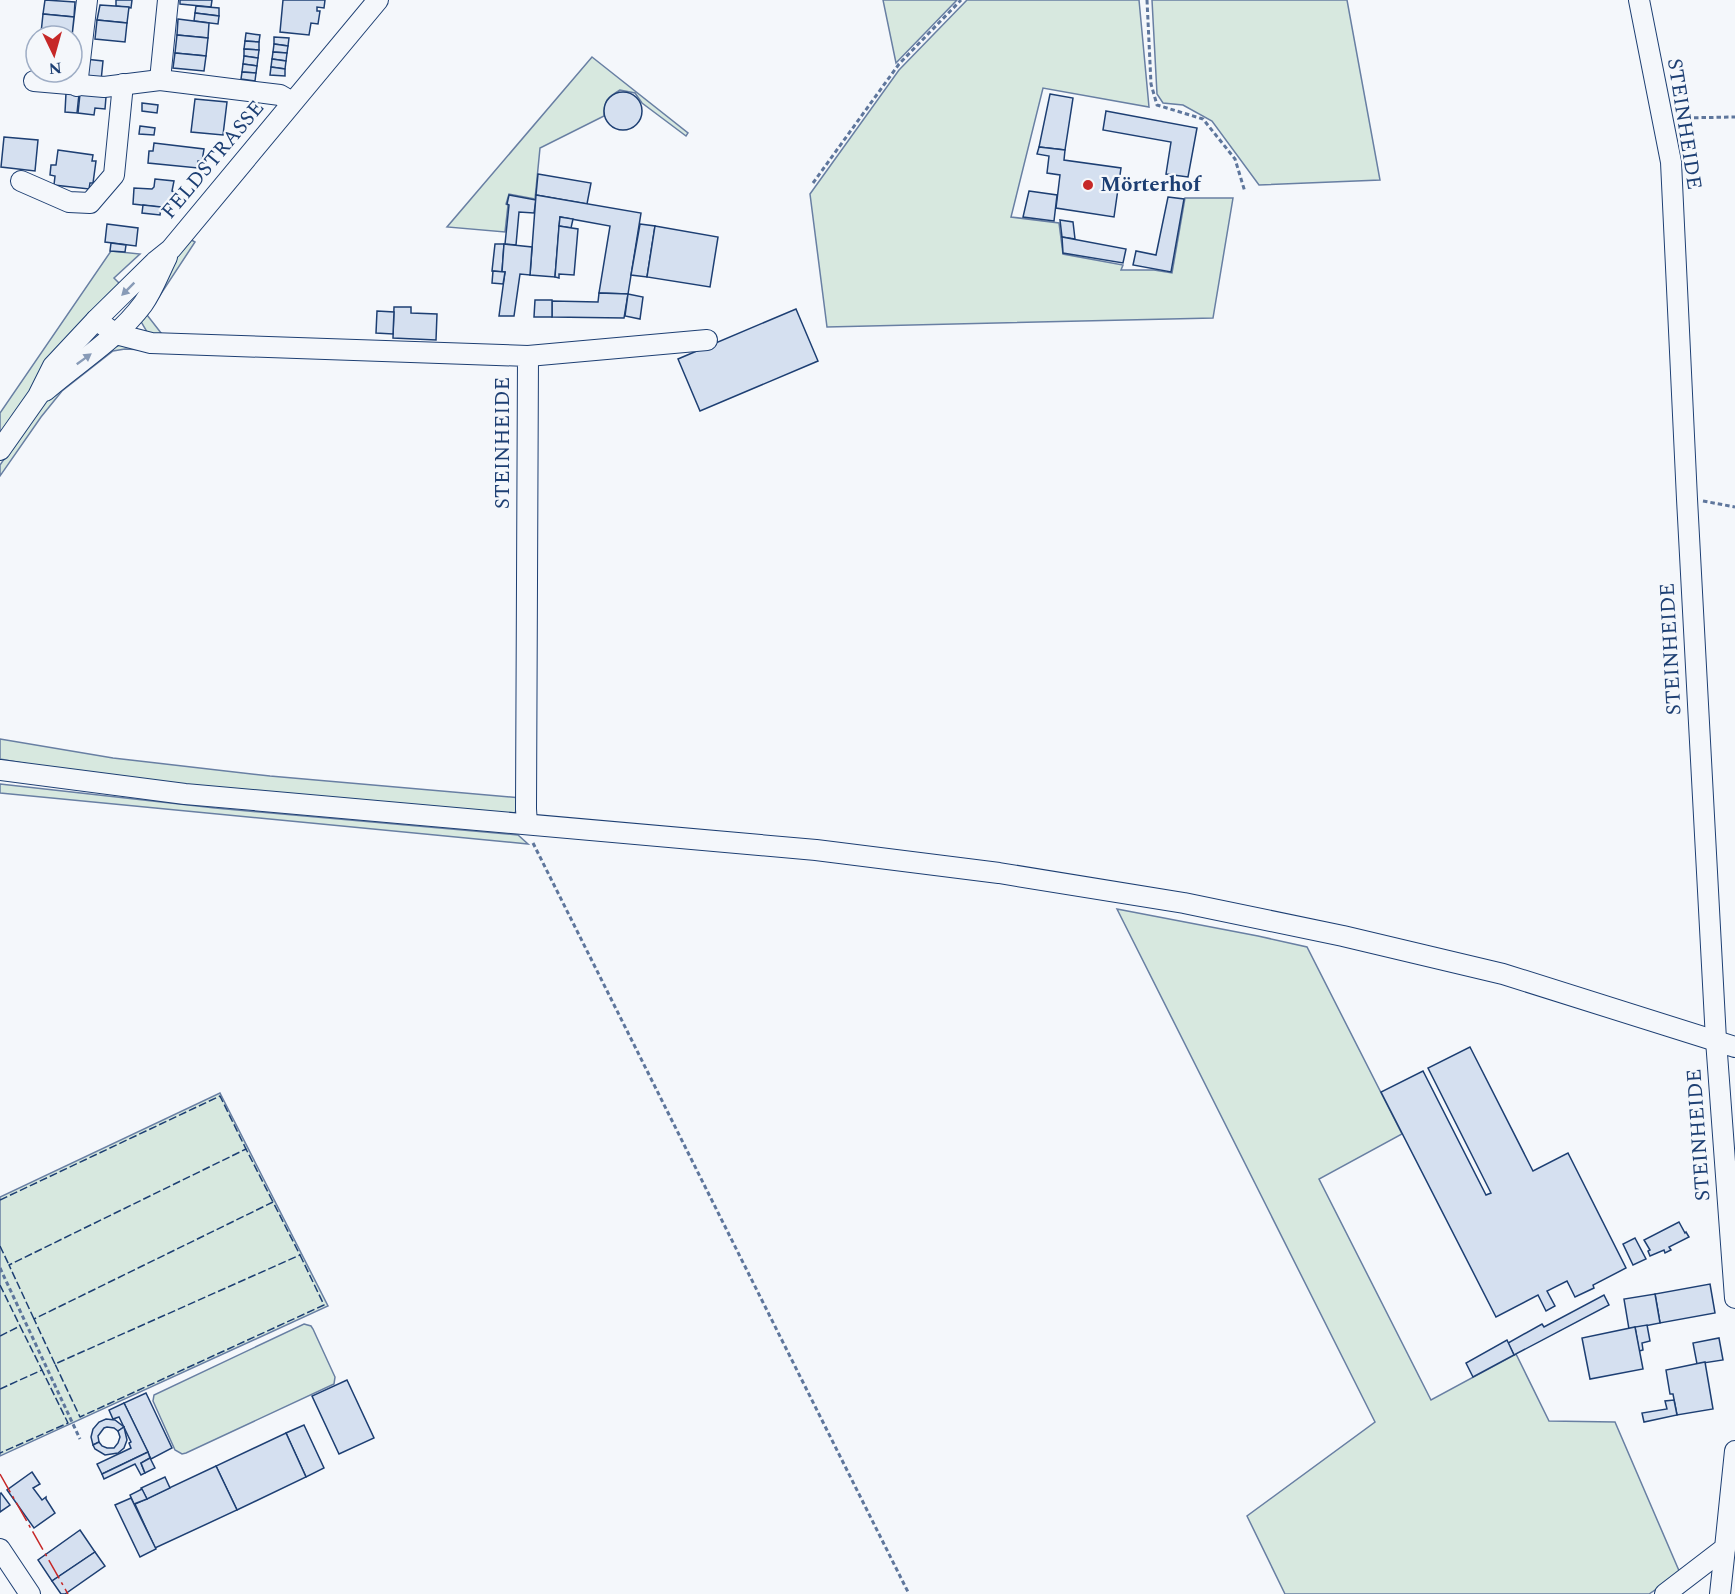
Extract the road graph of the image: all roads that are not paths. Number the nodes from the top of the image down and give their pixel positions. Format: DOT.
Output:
graph roads {
  1 [pos="87,0"];
  2 [pos="168,0"];
  3 [pos="378,0"];
  4 [pos="1639,0"];
  5 [pos="160,80"];
  6 [pos="60,84"];
  7 [pos="123,84"];
  8 [pos="77,86"];
  9 [pos="292,102"];
  10 [pos="21,182"];
  11 [pos="171,249"];
  12 [pos="96,320"];
  13 [pos="116,334"];
  14 [pos="707,340"];
  15 [pos="528,356"];
  16 [pos="38,396"];
  17 [pos="0,450"];
  18 [pos="0,770"];
  19 [pos="527,824"];
  20 [pos="1716,1040"];
  21 [pos="1735,1047"];
  22 [pos="1735,1298"];
  23 [pos="1735,1451"];
  24 [pos="1725,1548"];
  25 [pos="0,1549"];
  26 [pos="30,1594"];
  27 [pos="1665,1594"];
  28 [pos="1720,1594"];
  1 -- 8 [label="street"];
  2 -- 5 [label="street"];
  3 -- 9 [label="street, FELDSTRASSE"];
  4 -- 20 [label="street, STEINHEIDE"];
  5 -- 7 [label="street, FELDSTRASSE"];
  5 -- 9 [label="street, FELDSTRASSE"];
  6 -- 8 [label="street, FELDSTRASSE"];
  7 -- 8 [label="street, FELDSTRASSE"];
  7 -- 10 [label="street"];
  9 -- 11 [label="street, FELDSTRASSE"];
  11 -- 12 [label="street, FELDSTRASSE, one-way"];
  11 -- 13 [label="street, FELDSTRASSE"];
  12 -- 13 [label="street, STEINHEIDE"];
  12 -- 16 [label="street, FELDSTRASSE"];
  13 -- 15 [label="street, STEINHEIDE"];
  16 -- 13 [label="street, FELDSTRASSE, one-way"];
  14 -- 15 [label="street"];
  15 -- 19 [label="street, STEINHEIDE"];
  16 -- 17 [label="street, FELDSTRASSE"];
  18 -- 19 [label="street"];
  19 -- 20 [label="street"];
  20 -- 21 [label="street"];
  20 -- 22 [label="street, STEINHEIDE"];
  23 -- 24 [label="street"];
  24 -- 27 [label="street"];
  24 -- 28 [label="street"];
  25 -- 26 [label="street"];
}
